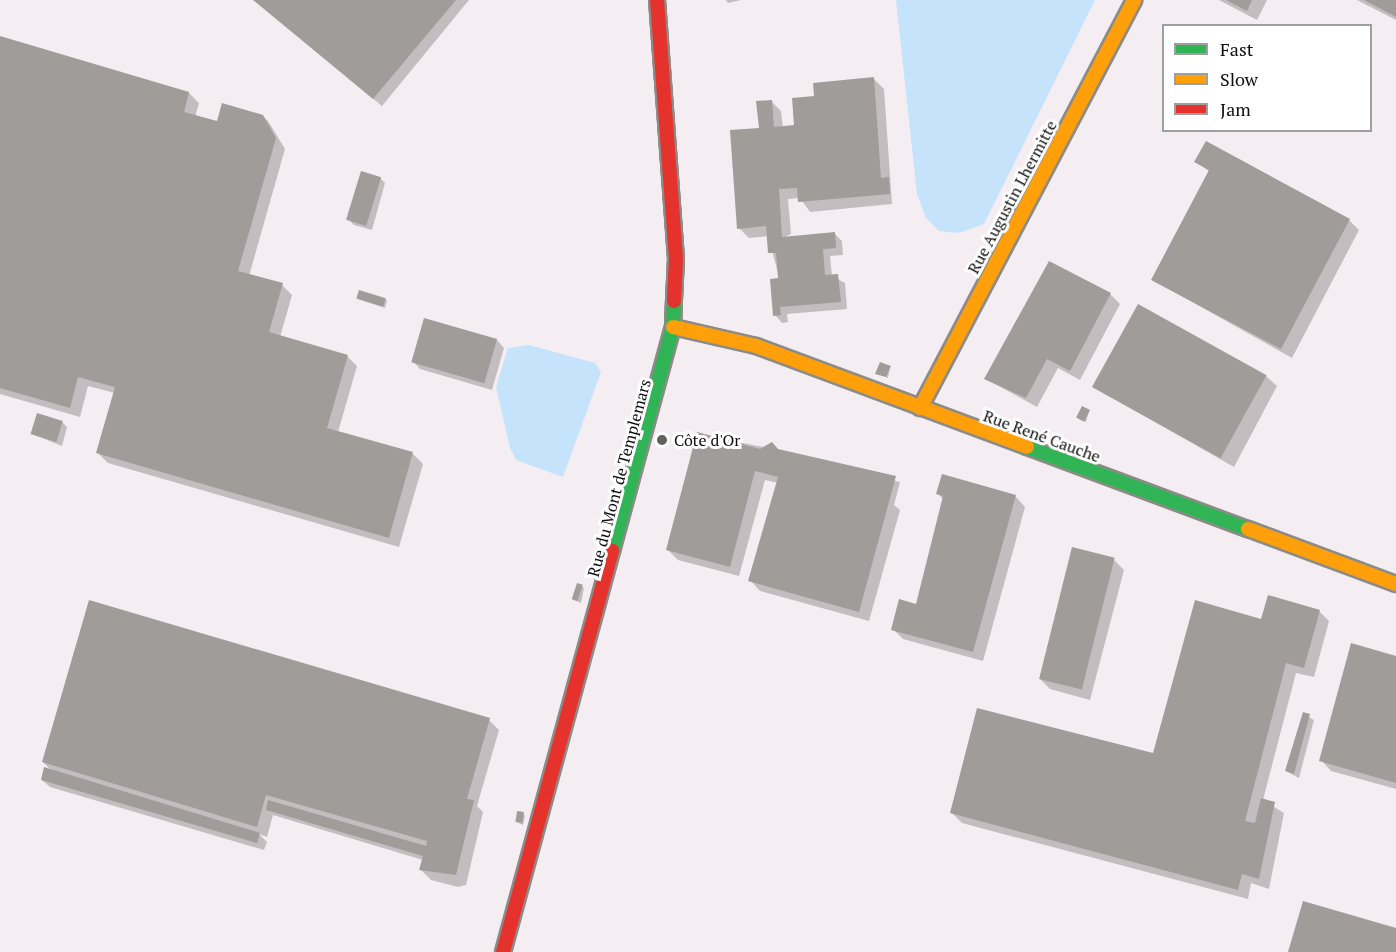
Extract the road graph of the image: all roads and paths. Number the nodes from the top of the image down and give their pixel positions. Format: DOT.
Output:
graph roads {
  1 [pos="657,0"];
  2 [pos="1134,0"];
  3 [pos="673,327"];
  4 [pos="920,408"];
  5 [pos="1396,585"];
  6 [pos="503,952"];
  1 -- 3 [label="street, Rue du Mont de Templemars"];
  2 -- 4 [label="street, Rue Augustin Lhermitte"];
  3 -- 4 [label="street, Rue René Cauche"];
  3 -- 6 [label="street, Rue du Mont de Templemars"];
  4 -- 5 [label="street, Rue René Cauche"];
}
